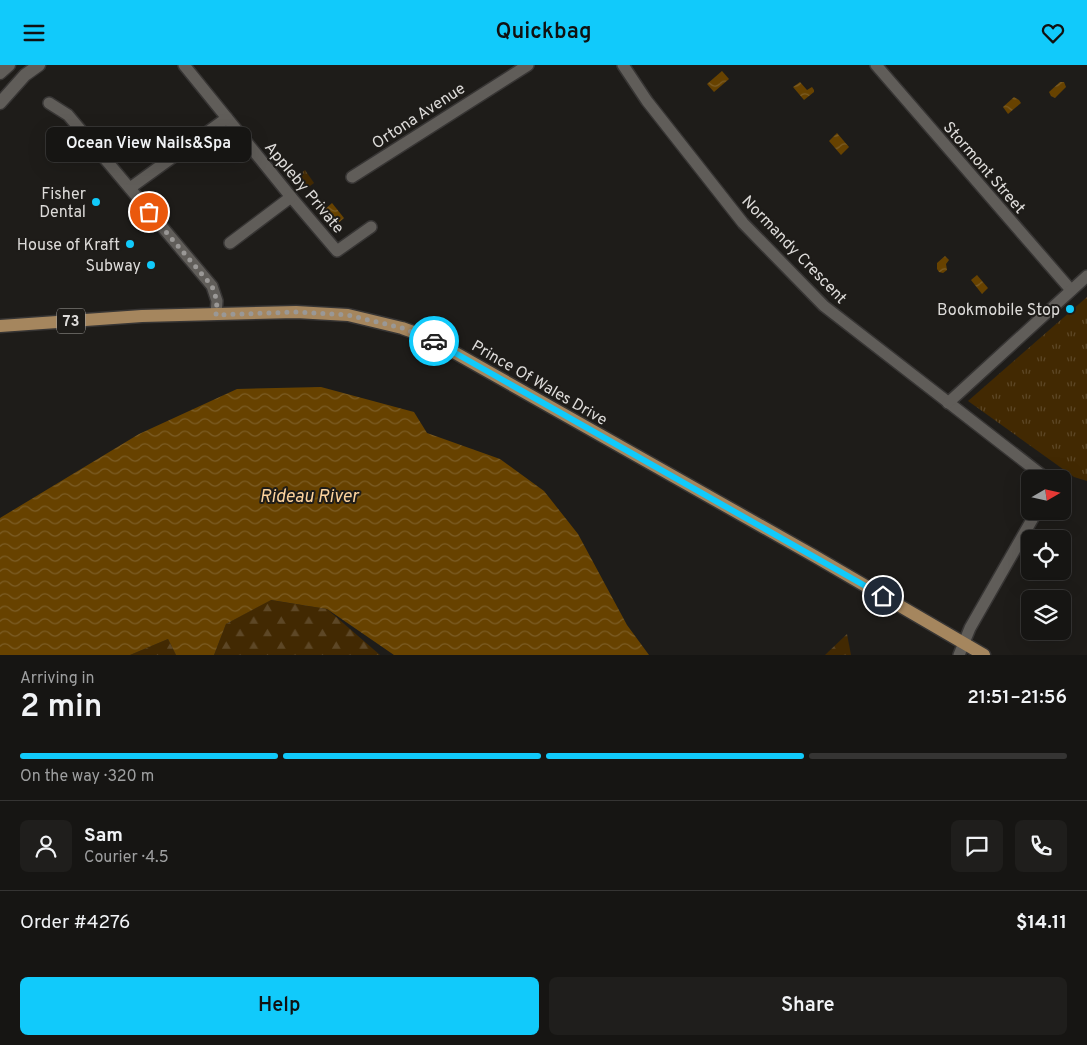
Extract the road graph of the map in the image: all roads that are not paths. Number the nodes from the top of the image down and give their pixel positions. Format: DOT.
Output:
graph roads {
  1 [pos="9,65"];
  2 [pos="39,65"];
  3 [pos="184,65"];
  4 [pos="528,65"];
  5 [pos="623,65"];
  6 [pos="876,65"];
  7 [pos="0,73"];
  8 [pos="0,103"];
  9 [pos="49,103"];
  10 [pos="227,118"];
  11 [pos="352,177"];
  12 [pos="130,189"];
  13 [pos="290,197"];
  14 [pos="370,227"];
  15 [pos="230,243"];
  16 [pos="1087,276"];
  17 [pos="1071,290"];
  18 [pos="216,315"];
  19 [pos="0,327"];
  20 [pos="948,403"];
  21 [pos="1035,470"];
  22 [pos="1032,520"];
  23 [pos="962,649"];
  24 [pos="984,655"];
  1 -- 7 [label="main road"];
  2 -- 8 [label="main road"];
  3 -- 10 [label="street, Appleby Private"];
  4 -- 11 [label="street, Ortona Avenue"];
  5 -- 20 [label="street, Normandy Crescent"];
  6 -- 17 [label="street, Stormont Street"];
  9 -- 12 [label="street"];
  10 -- 12 [label="street"];
  10 -- 13 [label="street, Appleby Private"];
  12 -- 18 [label="street"];
  13 -- 14 [label="street, Appleby Private"];
  13 -- 15 [label="street"];
  16 -- 17 [label="street"];
  17 -- 20 [label="street"];
  18 -- 19 [label="main road, Prince Of Wales Drive / 73"];
  18 -- 23 [label="main road, Prince Of Wales Drive / 73"];
  20 -- 21 [label="street, Normandy Crescent"];
  22 -- 23 [label="street"];
  23 -- 24 [label="main road, Prince Of Wales Drive / 73"];
}
